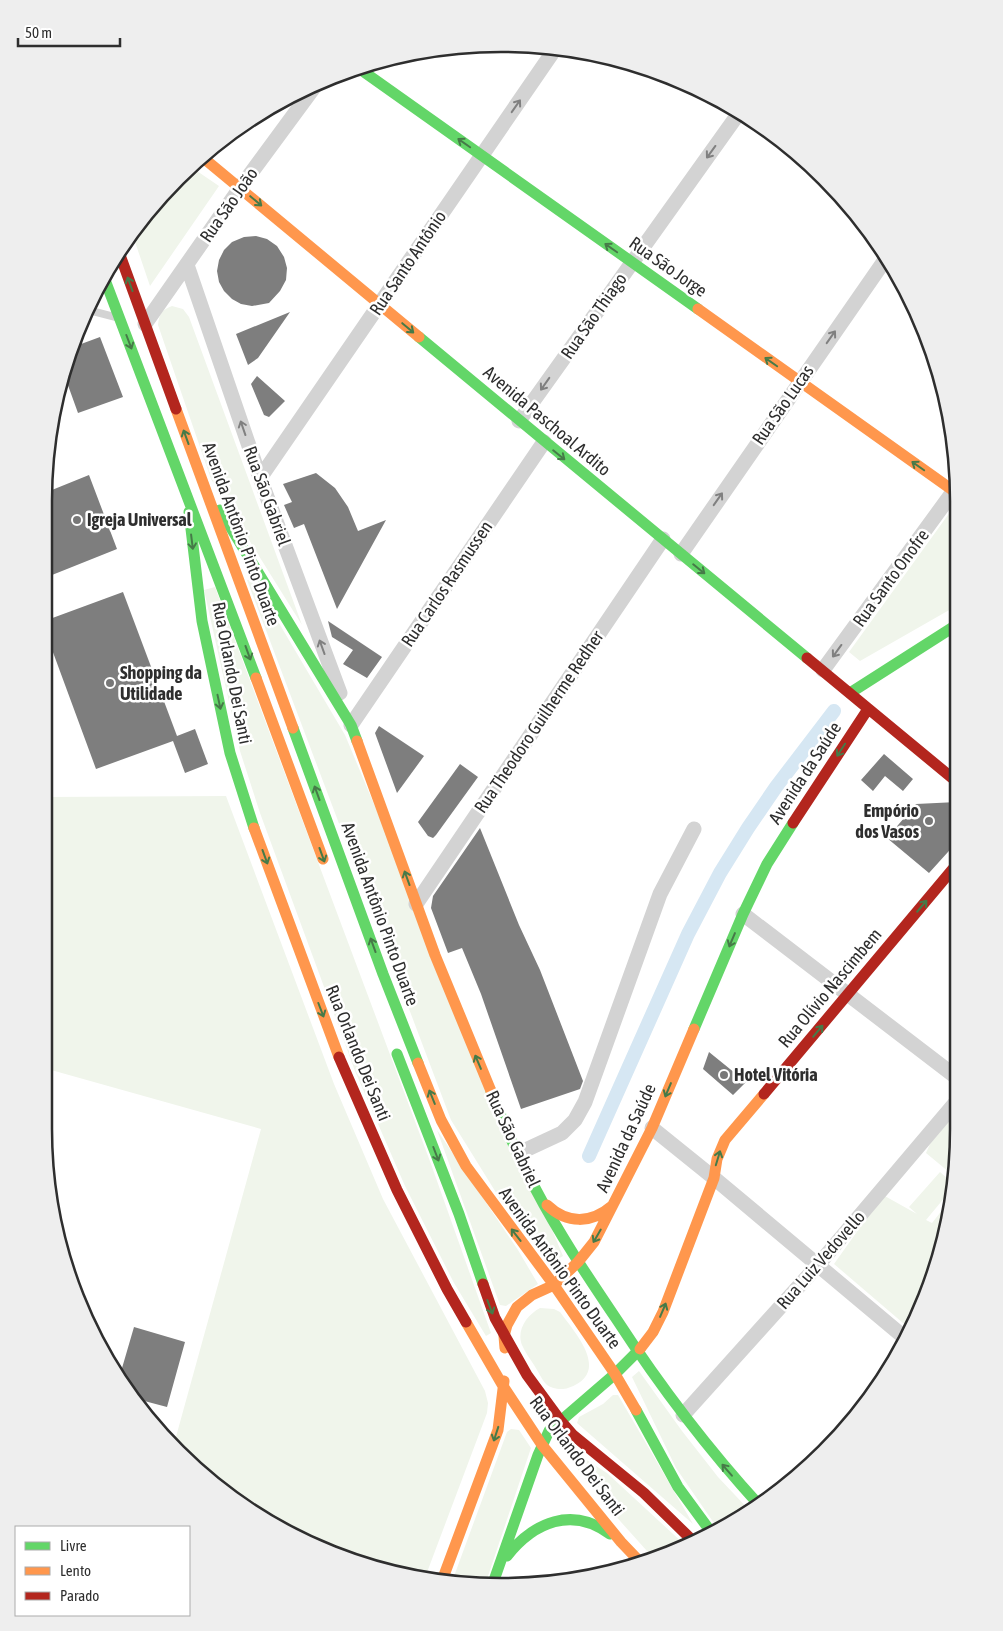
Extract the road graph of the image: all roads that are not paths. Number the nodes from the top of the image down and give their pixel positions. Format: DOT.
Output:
graph roads {
  1 [pos="551,55"];
  2 [pos="366,73"];
  3 [pos="307,97"];
  4 [pos="735,118"];
  5 [pos="482,156"];
  6 [pos="207,162"];
  7 [pos="240,188"];
  8 [pos="122,261"];
  9 [pos="632,263"];
  10 [pos="187,264"];
  11 [pos="882,264"];
  12 [pos="108,287"];
  13 [pos="380,305"];
  14 [pos="95,312"];
  15 [pos="120,318"];
  16 [pos="145,324"];
  17 [pos="799,382"];
  18 [pos="519,421"];
  19 [pos="544,442"];
  20 [pos="260,478"];
  21 [pos="203,482"];
  22 [pos="950,485"];
  23 [pos="187,493"];
  24 [pos="950,499"];
  25 [pos="663,539"];
  26 [pos="681,554"];
  27 [pos="950,629"];
  28 [pos="823,670"];
  29 [pos="869,681"];
  30 [pos="850,694"];
  31 [pos="868,709"];
  32 [pos="351,725"];
  33 [pos="950,776"];
  34 [pos="694,829"];
  35 [pos="327,868"];
  36 [pos="950,872"];
  37 [pos="416,904"];
  38 [pos="743,914"];
  39 [pos="849,994"];
  40 [pos="393,1044"];
  41 [pos="950,1072"];
  42 [pos="950,1109"];
  43 [pos="652,1128"];
  44 [pos="518,1153"];
  45 [pos="714,1178"];
  46 [pos="542,1199"];
  47 [pos="614,1204"];
  48 [pos="578,1262"];
  49 [pos="818,1265"];
  50 [pos="554,1284"];
  51 [pos="901,1334"];
  52 [pos="504,1336"];
  53 [pos="638,1352"];
  54 [pos="615,1374"];
  55 [pos="503,1386"];
  56 [pos="683,1415"];
  57 [pos="560,1420"];
  58 [pos="542,1445"];
  59 [pos="755,1500"];
  60 [pos="708,1528"];
  61 [pos="689,1537"];
  62 [pos="621,1542"];
  63 [pos="636,1558"];
  64 [pos="498,1569"];
  65 [pos="445,1575"];
  66 [pos="495,1578"];
  5 -- 1 [label="street, Rua Santo Antônio, one-way"];
  5 -- 2 [label="main road, Rua São Jorge, one-way"];
  3 -- 7 [label="street, Rua São João"];
  4 -- 9 [label="street, Rua São Thiago, one-way"];
  9 -- 5 [label="main road, Rua São Jorge, one-way"];
  5 -- 13 [label="street, Rua Santo Antônio"];
  6 -- 7 [label="main road, Avenida Paschoal Ardito"];
  7 -- 10 [label="street, Rua São João"];
  7 -- 13 [label="main road, Avenida Paschoal Ardito, one-way"];
  16 -- 8 [label="main road, Avenida Antônio Pinto Duarte, one-way"];
  17 -- 9 [label="main road, Rua São Jorge, one-way"];
  9 -- 18 [label="street, Rua São Thiago, one-way"];
  10 -- 16 [label="street, Rua São João"];
  20 -- 10 [label="street, Rua São Gabriel, one-way"];
  17 -- 11 [label="street, Rua São Lucas, one-way"];
  12 -- 15 [label="main road, Avenida Antônio Pinto Duarte"];
  13 -- 18 [label="main road, Avenida Paschoal Ardito, one-way"];
  13 -- 20 [label="street, Rua Santo Antônio"];
  14 -- 15 [label="lane"];
  15 -- 23 [label="main road, Avenida Antônio Pinto Duarte, one-way"];
  21 -- 16 [label="main road, Avenida Antônio Pinto Duarte, one-way"];
  22 -- 17 [label="main road, Rua São Jorge, one-way"];
  26 -- 17 [label="street, Rua São Lucas, one-way"];
  18 -- 19 [label="main road, Avenida Paschoal Ardito"];
  19 -- 25 [label="main road, Avenida Paschoal Ardito, one-way"];
  19 -- 32 [label="street, Rua Carlos Rasmussen"];
  32 -- 20 [label="street, Rua São Gabriel, one-way"];
  21 -- 32 [label="main road, Rua São Gabriel"];
  50 -- 21 [label="main road, Avenida Antônio Pinto Duarte, one-way"];
  23 -- 35 [label="main road, Avenida Antônio Pinto Duarte, one-way"];
  23 -- 55 [label="main road, Rua Orlando Dei Santi, one-way"];
  24 -- 28 [label="street, Rua Santo Onofre, one-way"];
  25 -- 26 [label="main road, Avenida Paschoal Ardito"];
  25 -- 37 [label="street, Rua Theodoro Guilherme Redher"];
  26 -- 28 [label="main road, Avenida Paschoal Ardito, one-way"];
  27 -- 29 [label="main road"];
  28 -- 30 [label="main road, Avenida Paschoal Ardito"];
  29 -- 30 [label="main road"];
  29 -- 31 [label="main road"];
  30 -- 31 [label="main road, Avenida Paschoal Ardito"];
  31 -- 33 [label="main road, Avenida Paschoal Ardito"];
  31 -- 38 [label="main road, Avenida da Saúde, one-way"];
  37 -- 32 [label="main road, Rua São Gabriel, one-way"];
  34 -- 44 [label="street"];
  39 -- 36 [label="main road, Rua Olívio Nascimbem, one-way"];
  44 -- 37 [label="main road, Rua São Gabriel, one-way"];
  38 -- 39 [label="street"];
  38 -- 43 [label="main road, Avenida da Saúde, one-way"];
  39 -- 41 [label="street"];
  45 -- 39 [label="main road, Rua Olívio Nascimbem, one-way"];
  40 -- 52 [label="main road, one-way"];
  42 -- 49 [label="street, Rua Luiz Vedovello"];
  43 -- 45 [label="street"];
  43 -- 47 [label="main road, Avenida da Saúde"];
  44 -- 46 [label="main road, Rua São Gabriel"];
  45 -- 49 [label="street"];
  53 -- 45 [label="main road, Rua Olívio Nascimbem, one-way"];
  46 -- 47 [label="main road"];
  46 -- 48 [label="main road, Rua São Gabriel"];
  47 -- 48 [label="main road, Avenida da Saúde, one-way"];
  48 -- 50 [label="main road, Avenida da Saúde"];
  48 -- 53 [label="main road, Rua São Gabriel"];
  49 -- 51 [label="street"];
  49 -- 56 [label="street, Rua Luiz Vedovello"];
  50 -- 52 [label="main road, Avenida da Saúde"];
  50 -- 54 [label="main road, Avenida Antônio Pinto Duarte"];
  52 -- 55 [label="main road, Avenida da Saúde"];
  52 -- 57 [label="main road"];
  53 -- 54 [label="main road, Rua Olívio Nascimbem"];
  53 -- 56 [label="main road, Rua São Gabriel"];
  54 -- 57 [label="main road"];
  54 -- 60 [label="main road, Avenida Antônio Pinto Duarte"];
  55 -- 58 [label="main road, Rua Orlando Dei Santi"];
  55 -- 65 [label="main road, Avenida da Saúde, one-way"];
  59 -- 56 [label="main road, Rua São Gabriel, one-way"];
  57 -- 58 [label="main road"];
  57 -- 61 [label="main road"];
  58 -- 62 [label="main road, Rua Orlando Dei Santi"];
  58 -- 64 [label="main road"];
  62 -- 63 [label="main road, Rua Orlando Dei Santi"];
  62 -- 64 [label="main road"];
  64 -- 66 [label="main road"];
}
